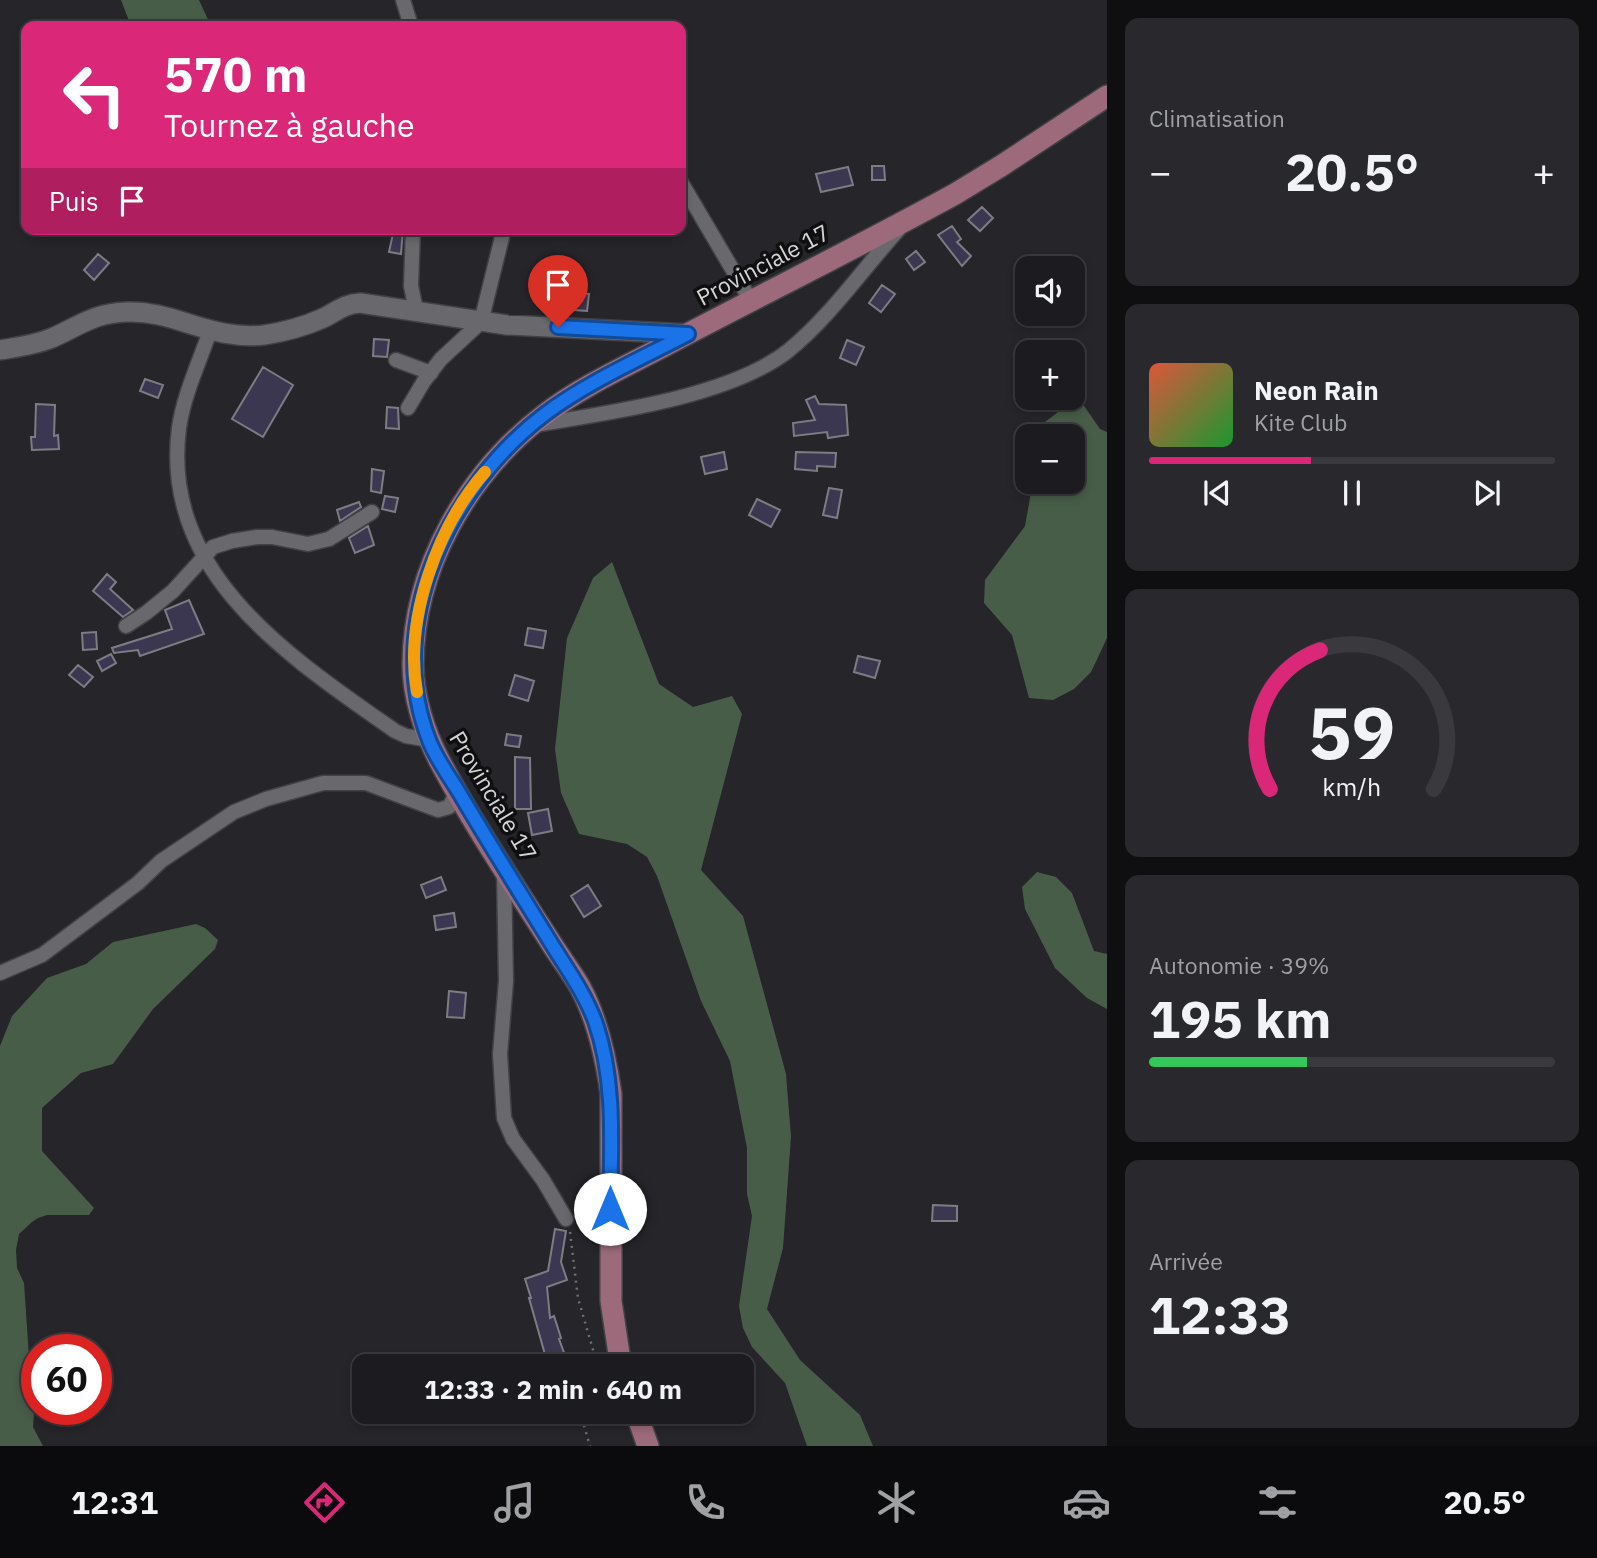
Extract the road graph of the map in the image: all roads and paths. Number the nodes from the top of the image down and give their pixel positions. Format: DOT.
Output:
graph roads {
  1 [pos="403,0"];
  2 [pos="409,21"];
  3 [pos="1107,96"];
  4 [pos="686,190"];
  5 [pos="906,220"];
  6 [pos="414,235"];
  7 [pos="502,235"];
  8 [pos="751,301"];
  9 [pos="416,310"];
  10 [pos="481,321"];
  11 [pos="210,331"];
  12 [pos="688,334"];
  13 [pos="0,350"];
  14 [pos="396,360"];
  15 [pos="430,373"];
  16 [pos="408,408"];
  17 [pos="530,426"];
  18 [pos="372,512"];
  19 [pos="203,556"];
  20 [pos="125,626"];
  21 [pos="429,740"];
  22 [pos="458,790"];
  23 [pos="504,869"];
  24 [pos="0,973"];
  25 [pos="566,1219"];
  26 [pos="594,1354"];
  27 [pos="619,1354"];
  28 [pos="584,1424"];
  29 [pos="640,1424"];
  30 [pos="590,1446"];
  31 [pos="648,1446"];
  1 -- 2 [label="street"];
  3 -- 5 [label="main road, Provinciale 17"];
  4 -- 8 [label="street"];
  5 -- 8 [label="main road, Provinciale 17"];
  5 -- 17 [label="street"];
  6 -- 9 [label="street"];
  7 -- 10 [label="street"];
  8 -- 12 [label="main road, Provinciale 17"];
  9 -- 10 [label="street"];
  9 -- 11 [label="street"];
  10 -- 12 [label="street"];
  10 -- 15 [label="street"];
  11 -- 13 [label="street"];
  11 -- 19 [label="street"];
  12 -- 17 [label="main road, Provinciale 17"];
  14 -- 15 [label="street"];
  15 -- 16 [label="street"];
  17 -- 21 [label="main road, Provinciale 17"];
  18 -- 19 [label="street"];
  19 -- 20 [label="street"];
  19 -- 21 [label="street"];
  21 -- 22 [label="main road, Provinciale 17"];
  22 -- 23 [label="main road, Provinciale 17"];
  22 -- 24 [label="street"];
  23 -- 25 [label="street"];
  23 -- 27 [label="main road, Provinciale 17"];
  25 -- 26 [label="path"];
  28 -- 30 [label="path"];
  29 -- 31 [label="main road"];
}
